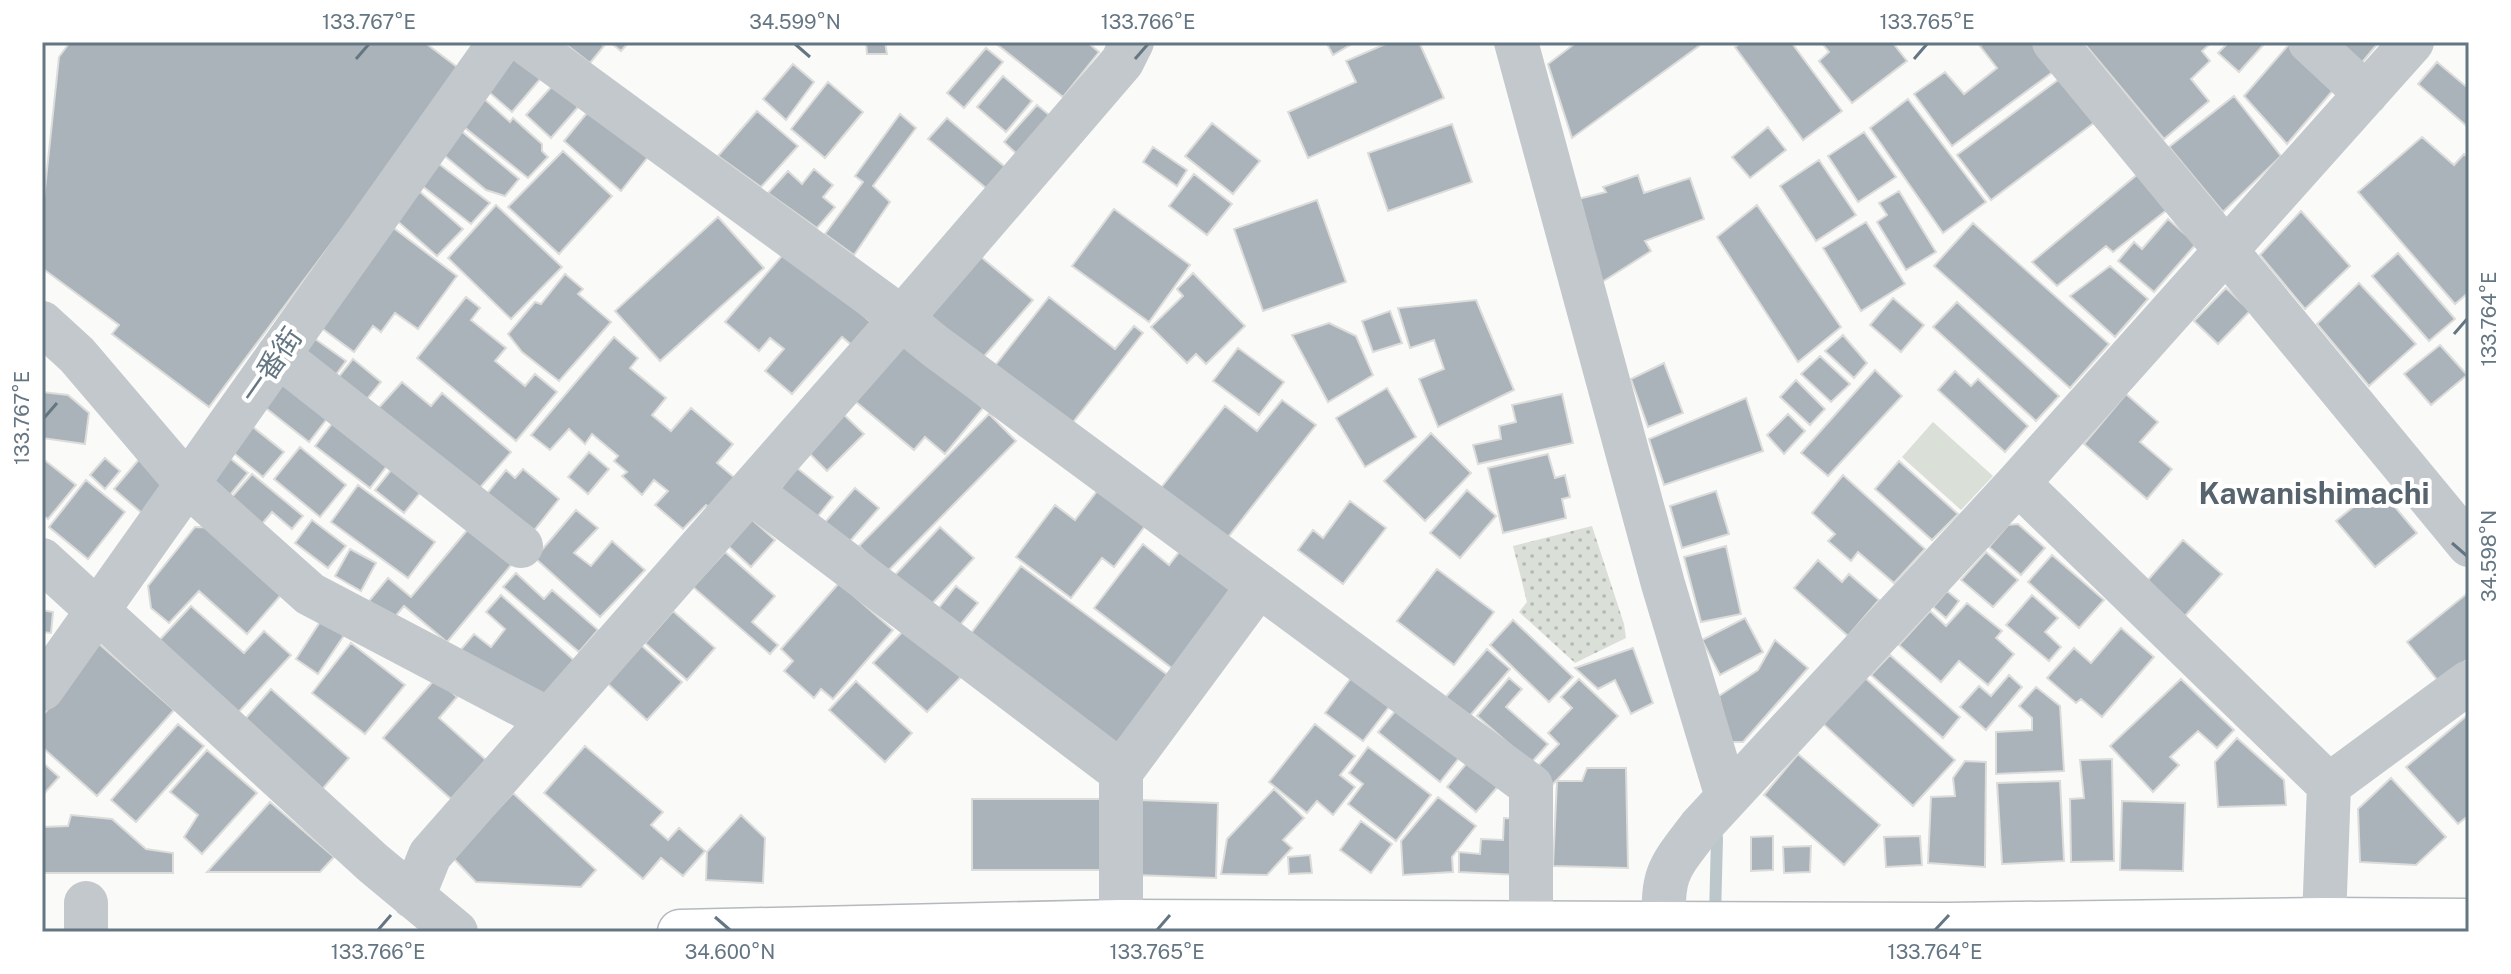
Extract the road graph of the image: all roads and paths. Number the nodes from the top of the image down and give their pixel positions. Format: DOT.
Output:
graph roads {
  1 [pos="500,42"];
  2 [pos="525,42"];
  3 [pos="1132,42"];
  4 [pos="1516,42"];
  5 [pos="2054,42"];
  6 [pos="2310,42"];
  7 [pos="2412,42"];
  8 [pos="2366,94"];
  9 [pos="2226,252"];
  10 [pos="900,320"];
  11 [pos="42,323"];
  12 [pos="278,355"];
  13 [pos="2018,483"];
  14 [pos="187,484"];
  15 [pos="750,491"];
  16 [pos="2469,545"];
  17 [pos="521,546"];
  18 [pos="42,560"];
  19 [pos="1259,585"];
  20 [pos="98,612"];
  21 [pos="2469,682"];
  22 [pos="42,689"];
  23 [pos="548,719"];
  24 [pos="1121,772"];
  25 [pos="2329,785"];
  26 [pos="1716,809"];
  27 [pos="413,897"];
  28 [pos="2324,920"];
  29 [pos="2469,921"];
  30 [pos="1121,922"];
  31 [pos="1696,926"];
  32 [pos="1504,927"];
  33 [pos="1948,929"];
  34 [pos="456,932"];
  35 [pos="680,932"];
  1 -- 12 [label="street, 一番街"];
  2 -- 10 [label="street"];
  3 -- 10 [label="street"];
  4 -- 26 [label="street"];
  5 -- 9 [label="street"];
  6 -- 8 [label="street"];
  7 -- 8 [label="street"];
  8 -- 9 [label="street"];
  9 -- 13 [label="street"];
  9 -- 16 [label="street"];
  10 -- 15 [label="street"];
  10 -- 19 [label="street"];
  11 -- 14 [label="street"];
  12 -- 14 [label="street, 一番街"];
  12 -- 17 [label="street"];
  13 -- 25 [label="street"];
  13 -- 26 [label="street"];
  14 -- 20 [label="street, 一番街"];
  14 -- 23 [label="street"];
  15 -- 23 [label="street"];
  15 -- 24 [label="street"];
  18 -- 20 [label="street"];
  19 -- 24 [label="street"];
  19 -- 32 [label="street"];
  20 -- 22 [label="street, 一番街"];
  20 -- 27 [label="street"];
  21 -- 25 [label="street"];
  23 -- 27 [label="street"];
  24 -- 30 [label="street"];
  25 -- 28 [label="street"];
  26 -- 31 [label="street"];
  27 -- 34 [label="street"];
  28 -- 29 [label="highway"];
  28 -- 33 [label="highway"];
  30 -- 32 [label="highway"];
  30 -- 35 [label="highway"];
  31 -- 32 [label="highway"];
  31 -- 33 [label="highway"];
}
